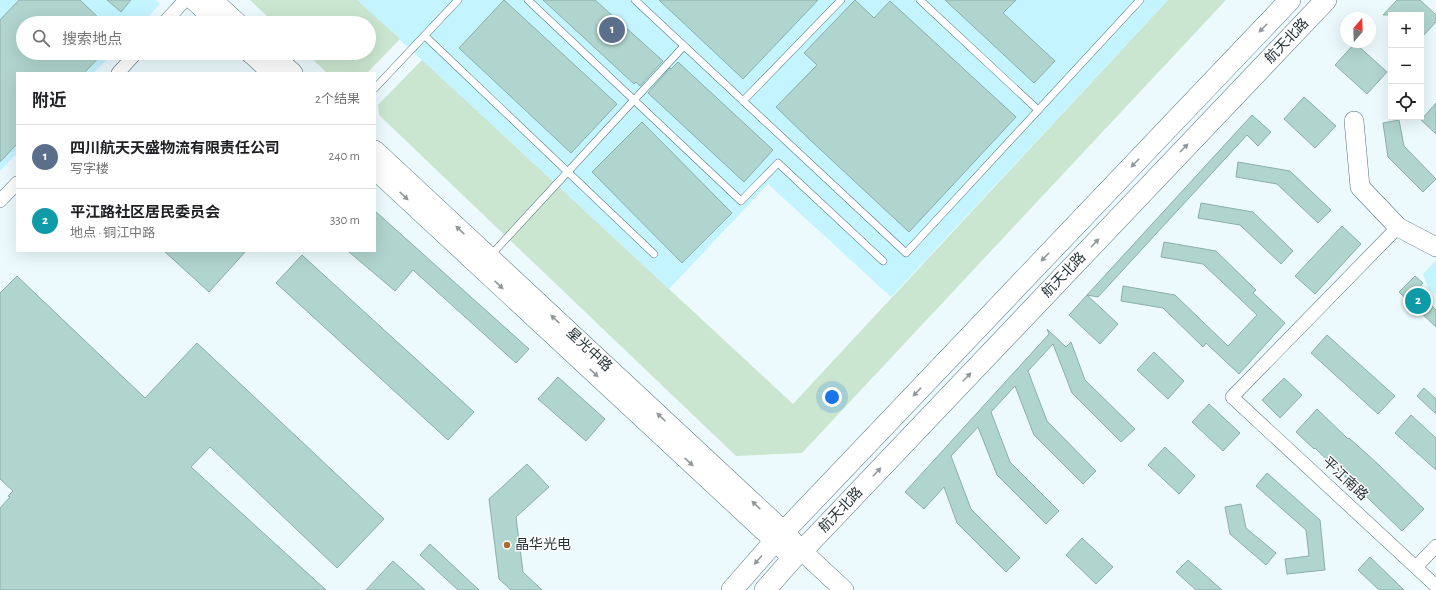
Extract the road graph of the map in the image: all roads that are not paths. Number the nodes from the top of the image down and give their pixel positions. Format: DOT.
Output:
graph roads {
  1 [pos="185,0"];
  2 [pos="193,0"];
  3 [pos="213,0"];
  4 [pos="458,0"];
  5 [pos="528,0"];
  6 [pos="635,0"];
  7 [pos="841,0"];
  8 [pos="920,0"];
  9 [pos="1140,0"];
  10 [pos="1290,0"];
  11 [pos="1326,0"];
  12 [pos="170,16"];
  13 [pos="210,16"];
  14 [pos="230,16"];
  15 [pos="424,36"];
  16 [pos="684,46"];
  17 [pos="130,60"];
  18 [pos="258,60"];
  19 [pos="278,60"];
  20 [pos="119,72"];
  21 [pos="271,72"];
  22 [pos="291,72"];
  23 [pos="376,87"];
  24 [pos="634,100"];
  25 [pos="743,102"];
  26 [pos="1038,110"];
  27 [pos="1354,121"];
  28 [pos="376,151"];
  29 [pos="376,171"];
  30 [pos="567,171"];
  31 [pos="16,183"];
  32 [pos="0,201"];
  33 [pos="1398,227"];
  34 [pos="1436,247"];
  35 [pos="654,254"];
  36 [pos="489,257"];
  37 [pos="883,261"];
  38 [pos="780,537"];
  39 [pos="1436,546"];
  40 [pos="797,554"];
  41 [pos="1416,568"];
  42 [pos="1436,586"];
  43 [pos="732,590"];
  44 [pos="765,590"];
  45 [pos="827,590"];
  46 [pos="844,590"];
  1 -- 12 [label="street"];
  2 -- 13 [label="main road"];
  3 -- 14 [label="main road"];
  4 -- 15 [label="lane"];
  5 -- 24 [label="lane"];
  6 -- 16 [label="lane"];
  7 -- 25 [label="lane"];
  8 -- 26 [label="lane"];
  9 -- 26 [label="lane"];
  10 -- 38 [label="main road, 航天北路, one-way"];
  40 -- 11 [label="main road, 航天北路, one-way"];
  15 -- 23 [label="lane"];
  15 -- 30 [label="lane"];
  16 -- 24 [label="lane"];
  16 -- 25 [label="lane"];
  17 -- 20 [label="street"];
  18 -- 21 [label="main road"];
  19 -- 22 [label="main road"];
  24 -- 30 [label="lane"];
  24 -- 37 [label="lane"];
  25 -- 26 [label="lane"];
  27 -- 33 [label="main road"];
  36 -- 28 [label="main road, 星光中路, one-way"];
  29 -- 38 [label="main road, 星光中路, one-way"];
  30 -- 35 [label="lane"];
  30 -- 36 [label="lane"];
  31 -- 32 [label="street"];
  33 -- 34 [label="main road"];
  33 -- 41 [label="street, 平江南路"];
  38 -- 36 [label="main road, 星光中路, one-way"];
  38 -- 40 [label="main road, 星光中路"];
  38 -- 43 [label="main road, 航天北路, one-way"];
  39 -- 41 [label="street"];
  40 -- 44 [label="main road, 航天北路"];
  40 -- 45 [label="main road"];
  40 -- 46 [label="main road"];
  41 -- 42 [label="street, 平江南路"];
}
